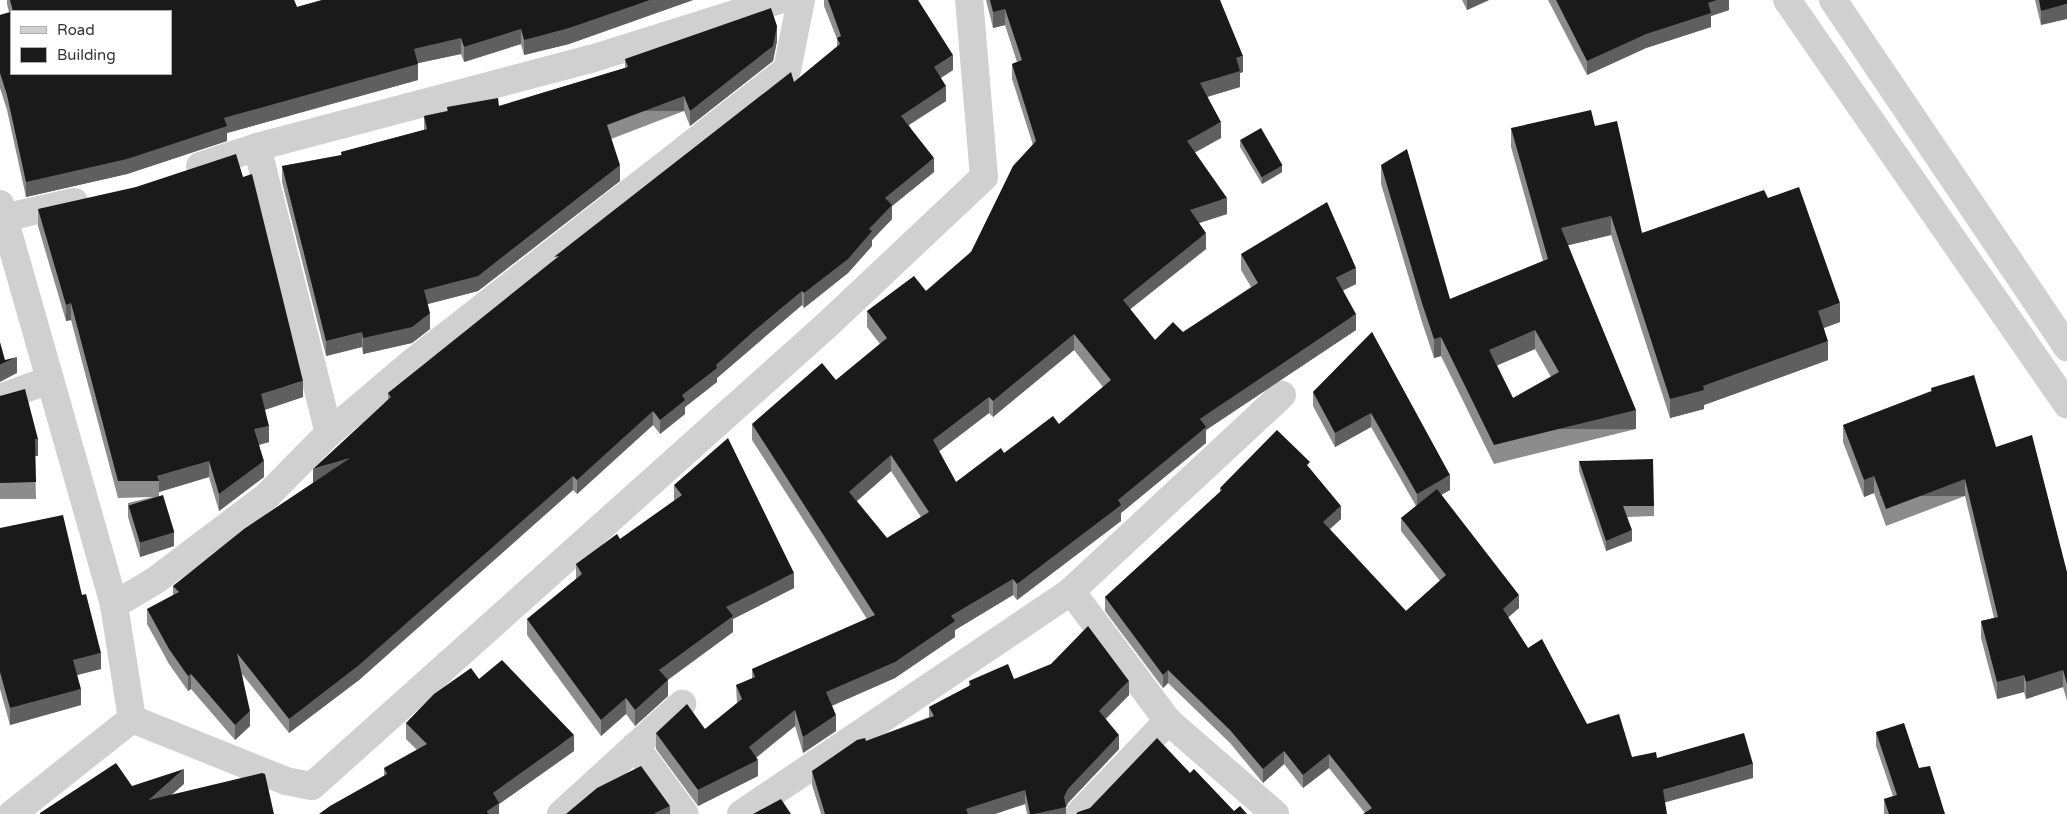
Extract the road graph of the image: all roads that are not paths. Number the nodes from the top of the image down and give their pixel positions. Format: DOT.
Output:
graph roads {
  1 [pos="779,0"];
  2 [pos="801,0"];
  3 [pos="969,0"];
  4 [pos="1787,0"];
  5 [pos="1833,0"];
  6 [pos="257,147"];
  7 [pos="176,174"];
  8 [pos="95,198"];
  9 [pos="1,211"];
  10 [pos="2034,300"];
  11 [pos="2006,317"];
  12 [pos="2067,347"];
  13 [pos="49,380"];
  14 [pos="1282,395"];
  15 [pos="0,398"];
  16 [pos="2067,405"];
  17 [pos="329,433"];
  18 [pos="1071,591"];
  19 [pos="114,605"];
  20 [pos="682,704"];
  21 [pos="132,718"];
  22 [pos="1168,721"];
  23 [pos="635,746"];
  24 [pos="12,814"];
  25 [pos="561,814"];
  26 [pos="685,814"];
  27 [pos="741,814"];
  28 [pos="1079,814"];
  29 [pos="1275,814"];
  1 -- 6 [label="street"];
  2 -- 17 [label="street"];
  3 -- 21 [label="street"];
  4 -- 11 [label="street"];
  5 -- 10 [label="street"];
  6 -- 7 [label="street"];
  6 -- 17 [label="street"];
  8 -- 9 [label="street"];
  9 -- 13 [label="street"];
  10 -- 11 [label="street"];
  10 -- 12 [label="street"];
  11 -- 16 [label="street"];
  13 -- 15 [label="street"];
  13 -- 19 [label="street"];
  14 -- 18 [label="street"];
  17 -- 19 [label="street"];
  18 -- 22 [label="street"];
  18 -- 27 [label="street"];
  19 -- 21 [label="street"];
  20 -- 23 [label="street"];
  21 -- 24 [label="street"];
  22 -- 28 [label="street"];
  22 -- 29 [label="street"];
  23 -- 25 [label="street"];
  23 -- 26 [label="street"];
}
